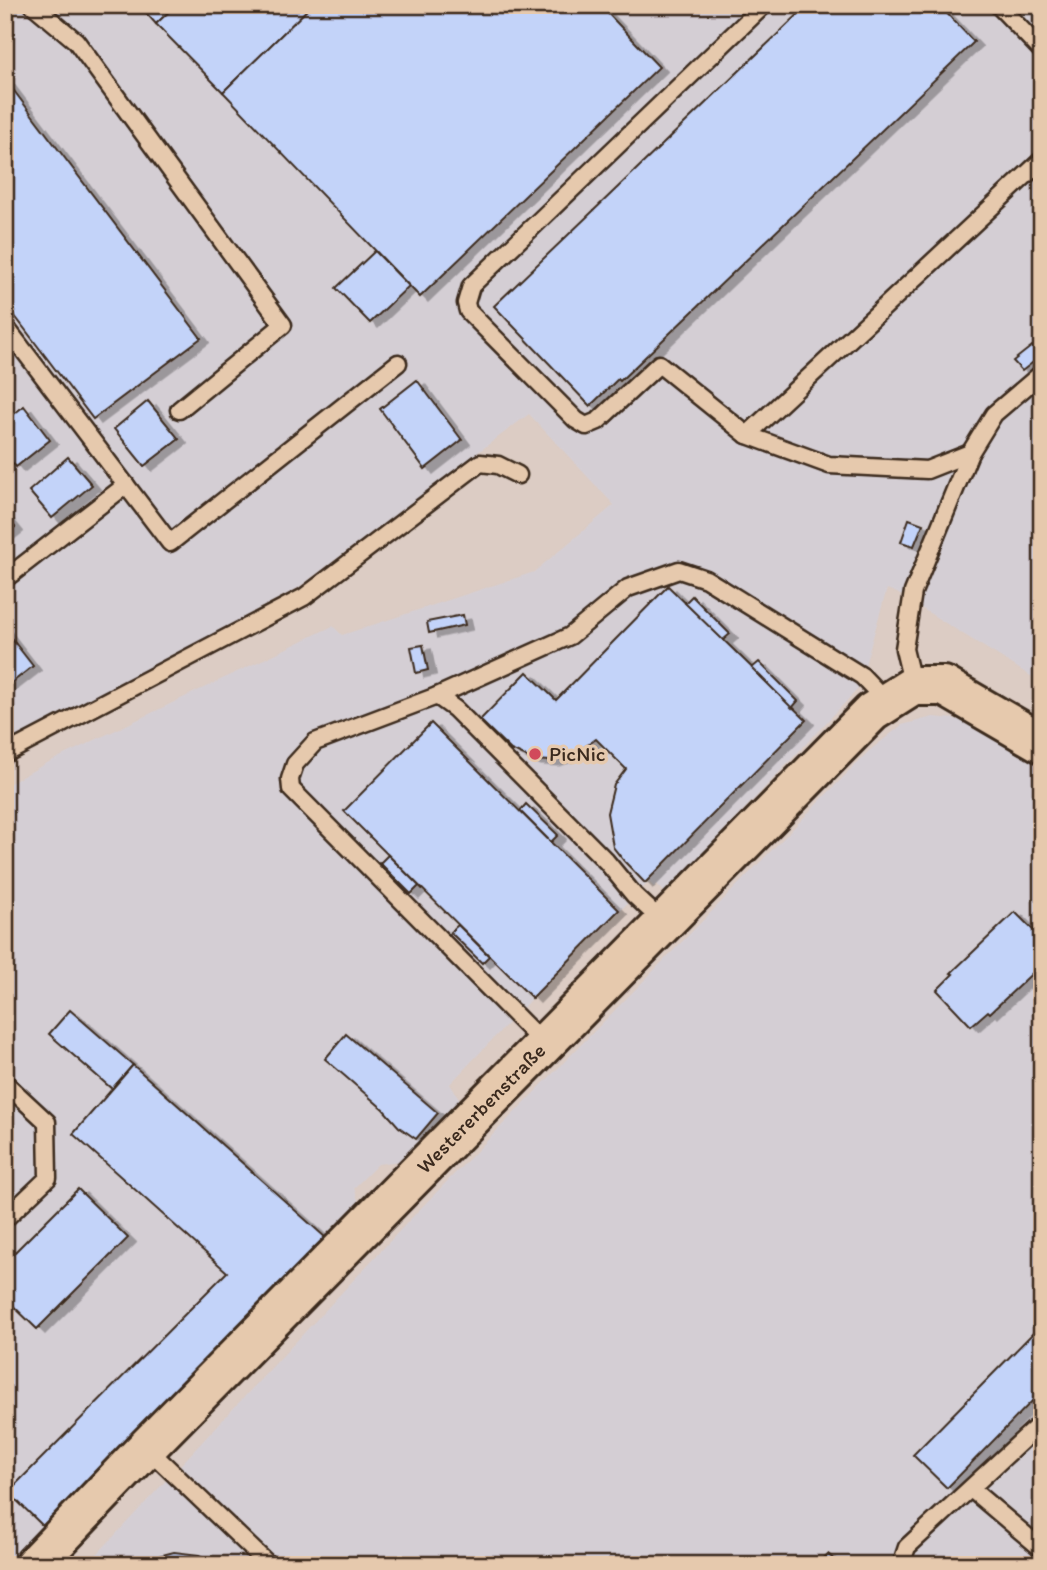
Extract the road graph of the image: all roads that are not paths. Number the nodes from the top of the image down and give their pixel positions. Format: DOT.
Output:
graph roads {
  1 [pos="33,5"];
  2 [pos="764,5"];
  3 [pos="998,5"];
  4 [pos="1042,51"];
  5 [pos="1042,160"];
  6 [pos="10,332"];
  7 [pos="5,354"];
  8 [pos="398,363"];
  9 [pos="1042,373"];
  10 [pos="179,410"];
  11 [pos="747,435"];
  12 [pos="970,453"];
  13 [pos="518,475"];
  14 [pos="126,485"];
  15 [pos="5,579"];
  16 [pos="915,691"];
  17 [pos="437,696"];
  18 [pos="1042,743"];
  19 [pos="5,754"];
  20 [pos="664,923"];
  21 [pos="544,1044"];
  22 [pos="5,1083"];
  23 [pos="5,1219"];
  24 [pos="1042,1422"];
  25 [pos="147,1447"];
  26 [pos="971,1489"];
  27 [pos="1042,1549"];
  28 [pos="34,1565"];
  29 [pos="269,1565"];
  30 [pos="901,1565"];
  1 -- 10 [label="lane"];
  2 -- 11 [label="lane"];
  3 -- 4 [label="lane"];
  5 -- 11 [label="lane"];
  6 -- 7 [label="lane"];
  6 -- 14 [label="lane"];
  8 -- 14 [label="lane"];
  9 -- 12 [label="lane"];
  11 -- 12 [label="lane"];
  12 -- 16 [label="lane"];
  13 -- 19 [label="lane"];
  14 -- 15 [label="lane"];
  16 -- 17 [label="lane"];
  16 -- 18 [label="street"];
  16 -- 20 [label="street, Westererbenstraße"];
  17 -- 20 [label="lane"];
  17 -- 21 [label="lane"];
  20 -- 21 [label="street, Westererbenstraße"];
  21 -- 25 [label="street, Westererbenstraße"];
  22 -- 23 [label="lane"];
  24 -- 26 [label="lane"];
  25 -- 28 [label="street, Westererbenstraße"];
  25 -- 29 [label="lane"];
  26 -- 27 [label="lane"];
  26 -- 30 [label="lane"];
}
